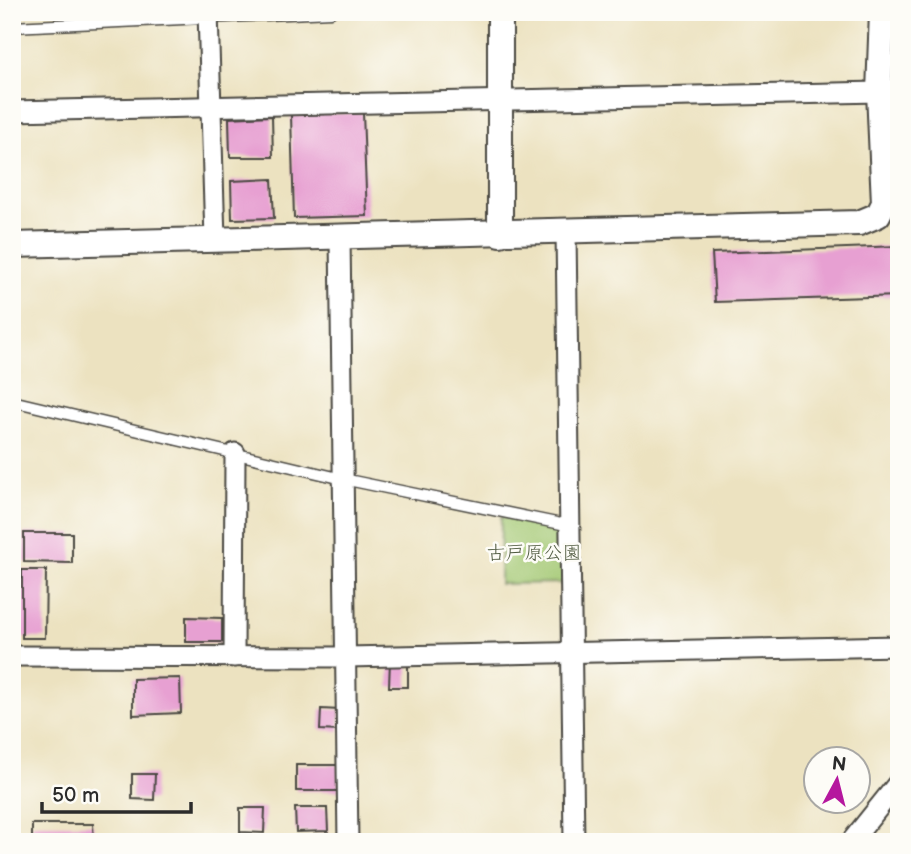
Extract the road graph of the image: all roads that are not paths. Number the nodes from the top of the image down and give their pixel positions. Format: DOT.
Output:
graph roads {
  1 [pos="331,12"];
  2 [pos="500,12"];
  3 [pos="881,12"];
  4 [pos="208,16"];
  5 [pos="12,27"];
  6 [pos="880,92"];
  7 [pos="499,100"];
  8 [pos="212,105"];
  9 [pos="12,111"];
  10 [pos="566,232"];
  11 [pos="500,234"];
  12 [pos="340,237"];
  13 [pos="215,239"];
  14 [pos="12,245"];
  15 [pos="12,401"];
  16 [pos="234,453"];
  17 [pos="343,479"];
  18 [pos="571,526"];
  19 [pos="899,646"];
  20 [pos="573,652"];
  21 [pos="12,656"];
  22 [pos="234,657"];
  23 [pos="346,657"];
  24 [pos="899,782"];
  25 [pos="348,842"];
  26 [pos="574,842"];
  27 [pos="852,842"];
  1 -- 4 [label="lane"];
  2 -- 7 [label="street"];
  3 -- 6 [label="street"];
  4 -- 5 [label="lane"];
  4 -- 8 [label="street"];
  6 -- 7 [label="street"];
  6 -- 10 [label="street"];
  7 -- 8 [label="street"];
  7 -- 11 [label="street"];
  8 -- 9 [label="street"];
  8 -- 13 [label="street"];
  10 -- 11 [label="street"];
  10 -- 18 [label="street"];
  11 -- 12 [label="street"];
  12 -- 13 [label="street"];
  12 -- 17 [label="street"];
  13 -- 14 [label="street"];
  15 -- 16 [label="lane"];
  16 -- 17 [label="lane"];
  16 -- 22 [label="street"];
  17 -- 18 [label="lane"];
  17 -- 23 [label="street"];
  18 -- 20 [label="street"];
  19 -- 20 [label="street"];
  20 -- 23 [label="street"];
  20 -- 26 [label="street"];
  21 -- 22 [label="street"];
  22 -- 23 [label="street"];
  23 -- 25 [label="street"];
  24 -- 27 [label="street"];
}
